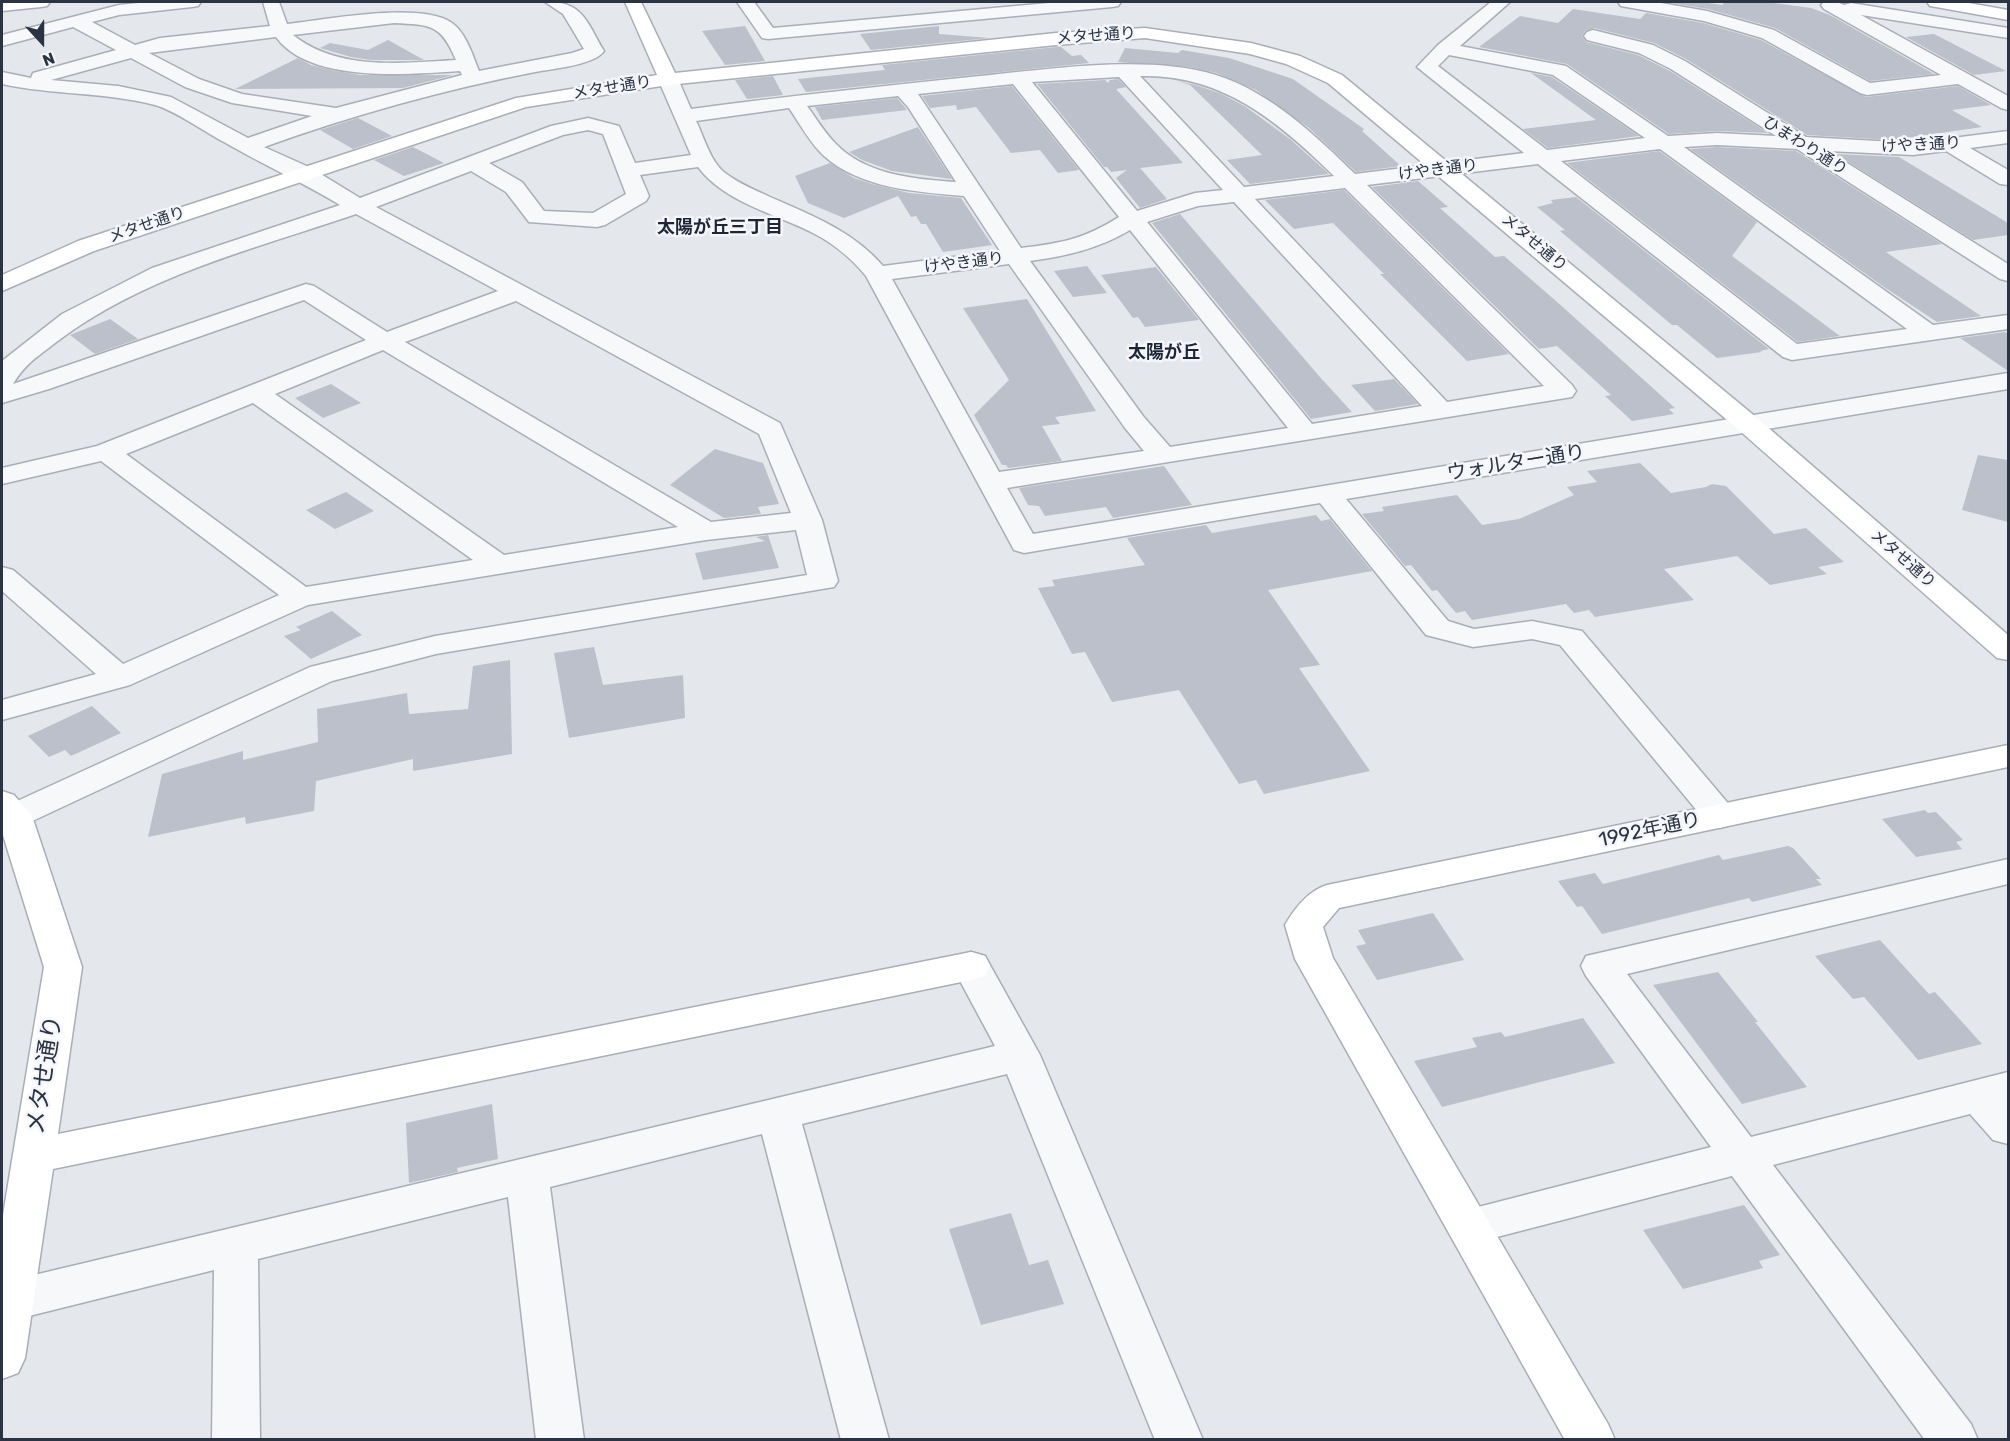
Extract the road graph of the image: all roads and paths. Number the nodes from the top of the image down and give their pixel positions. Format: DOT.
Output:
graph roads {
  1 [pos="41,2"];
  2 [pos="192,2"];
  3 [pos="271,2"];
  4 [pos="554,2"];
  5 [pos="633,2"];
  6 [pos="746,2"];
  7 [pos="1112,2"];
  8 [pos="1501,2"];
  9 [pos="1808,2"];
  10 [pos="1936,2"];
  11 [pos="1956,4"];
  12 [pos="1830,5"];
  13 [pos="2,6"];
  14 [pos="1028,6"];
  15 [pos="1620,8"];
  16 [pos="2008,15"];
  17 [pos="77,22"];
  18 [pos="360,22"];
  19 [pos="281,29"];
  20 [pos="2005,33"];
  21 [pos="454,37"];
  22 [pos="387,38"];
  23 [pos="1056,39"];
  24 [pos="2,40"];
  25 [pos="435,40"];
  26 [pos="1583,46"];
  27 [pos="1445,49"];
  28 [pos="135,51"];
  29 [pos="1123,70"];
  30 [pos="1559,70"];
  31 [pos="470,72"];
  32 [pos="2,78"];
  33 [pos="1018,78"];
  34 [pos="1961,78"];
  35 [pos="668,79"];
  36 [pos="24,83"];
  37 [pos="904,90"];
  38 [pos="794,101"];
  39 [pos="2008,104"];
  40 [pos="336,114"];
  41 [pos="686,116"];
  42 [pos="2008,137"];
  43 [pos="1664,142"];
  44 [pos="1804,145"];
  45 [pos="1950,145"];
  46 [pos="246,146"];
  47 [pos="1544,157"];
  48 [pos="703,160"];
  49 [pos="473,163"];
  50 [pos="630,170"];
  51 [pos="1446,170"];
  52 [pos="303,172"];
  53 [pos="2008,179"];
  54 [pos="1352,181"];
  55 [pos="971,190"];
  56 [pos="1239,194"];
  57 [pos="358,206"];
  58 [pos="1133,219"];
  59 [pos="1015,256"];
  60 [pos="877,274"];
  61 [pos="2008,274"];
  62 [pos="2,284"];
  63 [pos="518,292"];
  64 [pos="2008,322"];
  65 [pos="1930,334"];
  66 [pos="385,341"];
  67 [pos="2,381"];
  68 [pos="2008,381"];
  69 [pos="257,393"];
  70 [pos="2,395"];
  71 [pos="1441,411"];
  72 [pos="1748,424"];
  73 [pos="1306,433"];
  74 [pos="106,452"];
  75 [pos="1163,456"];
  76 [pos="2,476"];
  77 [pos="989,482"];
  78 [pos="1327,494"];
  79 [pos="808,520"];
  80 [pos="706,531"];
  81 [pos="498,564"];
  82 [pos="2,576"];
  83 [pos="300,597"];
  84 [pos="2008,651"];
  85 [pos="118,678"];
  86 [pos="2,710"];
  87 [pos="2008,756"];
  88 [pos="8,810"];
  89 [pos="1720,816"];
  90 [pos="2008,872"];
  91 [pos="1020,1055"];
  92 [pos="1994,1092"];
  93 [pos="778,1114"];
  94 [pos="2008,1128"];
  95 [pos="33,1156"];
  96 [pos="1742,1158"];
  97 [pos="527,1175"];
  98 [pos="1470,1226"];
  99 [pos="236,1246"];
  100 [pos="9,1301"];
  101 [pos="2,1358"];
  102 [pos="236,1440"];
  103 [pos="560,1440"];
  104 [pos="865,1440"];
  105 [pos="1179,1440"];
  106 [pos="1591,1440"];
  107 [pos="1954,1440"];
  1 -- 13 [label="street"];
  2 -- 17 [label="street"];
  3 -- 19 [label="street"];
  4 -- 31 [label="street"];
  5 -- 35 [label="street"];
  6 -- 14 [label="street"];
  7 -- 14 [label="street"];
  8 -- 27 [label="street"];
  9 -- 12 [label="street"];
  10 -- 11 [label="street"];
  11 -- 16 [label="street"];
  12 -- 20 [label="street"];
  12 -- 34 [label="street"];
  14 -- 23 [label="street"];
  15 -- 26 [label="street"];
  15 -- 34 [label="street"];
  17 -- 24 [label="street"];
  17 -- 28 [label="street"];
  18 -- 19 [label="street"];
  18 -- 21 [label="street"];
  18 -- 22 [label="street"];
  19 -- 28 [label="street"];
  19 -- 31 [label="street"];
  21 -- 25 [label="street"];
  21 -- 31 [label="street"];
  23 -- 35 [label="street, メタせ通り"];
  23 -- 51 [label="street, メタせ通り"];
  26 -- 30 [label="street"];
  26 -- 44 [label="street, ひまわり通り"];
  27 -- 30 [label="street"];
  27 -- 47 [label="street"];
  28 -- 36 [label="street"];
  28 -- 40 [label="street"];
  29 -- 33 [label="street"];
  29 -- 54 [label="street"];
  29 -- 56 [label="street"];
  30 -- 43 [label="street"];
  31 -- 40 [label="street"];
  32 -- 36 [label="street"];
  33 -- 37 [label="street"];
  33 -- 58 [label="street"];
  34 -- 39 [label="street"];
  35 -- 41 [label="street"];
  35 -- 52 [label="street, メタせ通り"];
  36 -- 46 [label="street"];
  37 -- 38 [label="street"];
  37 -- 55 [label="street"];
  38 -- 41 [label="street"];
  38 -- 55 [label="street"];
  40 -- 46 [label="street"];
  41 -- 48 [label="street"];
  42 -- 45 [label="street, けやき通り"];
  43 -- 44 [label="street, けやき通り"];
  43 -- 47 [label="street, けやき通り"];
  43 -- 65 [label="street"];
  44 -- 45 [label="street, けやき通り"];
  44 -- 61 [label="street, ひまわり通り"];
  45 -- 53 [label="street"];
  46 -- 52 [label="street"];
  47 -- 51 [label="street, けやき通り"];
  47 -- 65 [label="street"];
  48 -- 50 [label="street"];
  48 -- 60 [label="street"];
  49 -- 50 [label="street"];
  49 -- 50 [label="street"];
  49 -- 57 [label="street"];
  51 -- 54 [label="street, けやき通り"];
  51 -- 72 [label="street, メタせ通り"];
  52 -- 57 [label="street"];
  52 -- 62 [label="street, メタせ通り"];
  54 -- 56 [label="street, けやき通り"];
  54 -- 71 [label="street"];
  55 -- 59 [label="street"];
  56 -- 58 [label="street, けやき通り"];
  56 -- 71 [label="street"];
  57 -- 63 [label="street"];
  57 -- 67 [label="street"];
  58 -- 59 [label="street, けやき通り"];
  58 -- 73 [label="street"];
  59 -- 60 [label="street, けやき通り"];
  59 -- 75 [label="street"];
  60 -- 77 [label="street"];
  63 -- 66 [label="street"];
  63 -- 79 [label="street"];
  64 -- 65 [label="street"];
  66 -- 69 [label="street"];
  66 -- 70 [label="street"];
  66 -- 80 [label="street"];
  68 -- 72 [label="street, ウォルター通り"];
  69 -- 74 [label="street"];
  69 -- 81 [label="street"];
  71 -- 73 [label="street"];
  72 -- 78 [label="street, ウォルター通り"];
  72 -- 84 [label="street, メタせ通り"];
  73 -- 75 [label="street"];
  74 -- 76 [label="street"];
  74 -- 83 [label="street"];
  75 -- 77 [label="street"];
  77 -- 78 [label="street, ウォルター通り"];
  78 -- 89 [label="street"];
  79 -- 80 [label="street"];
  79 -- 88 [label="street"];
  80 -- 81 [label="street"];
  81 -- 83 [label="street"];
  82 -- 85 [label="street"];
  83 -- 85 [label="street"];
  85 -- 86 [label="street"];
  87 -- 89 [label="street, 1992年通り"];
  88 -- 95 [label="street, メタせ通り"];
  89 -- 98 [label="street, 1992年通り"];
  90 -- 96 [label="street"];
  91 -- 93 [label="street"];
  91 -- 95 [label="street"];
  91 -- 105 [label="street"];
  92 -- 94 [label="street"];
  92 -- 96 [label="street"];
  93 -- 97 [label="street"];
  93 -- 104 [label="street"];
  95 -- 100 [label="street, メタせ通り"];
  96 -- 98 [label="street"];
  96 -- 107 [label="street"];
  97 -- 99 [label="street"];
  97 -- 103 [label="street"];
  98 -- 106 [label="street"];
  99 -- 100 [label="street"];
  99 -- 102 [label="street"];
  100 -- 101 [label="street, メタせ通り"];
}
